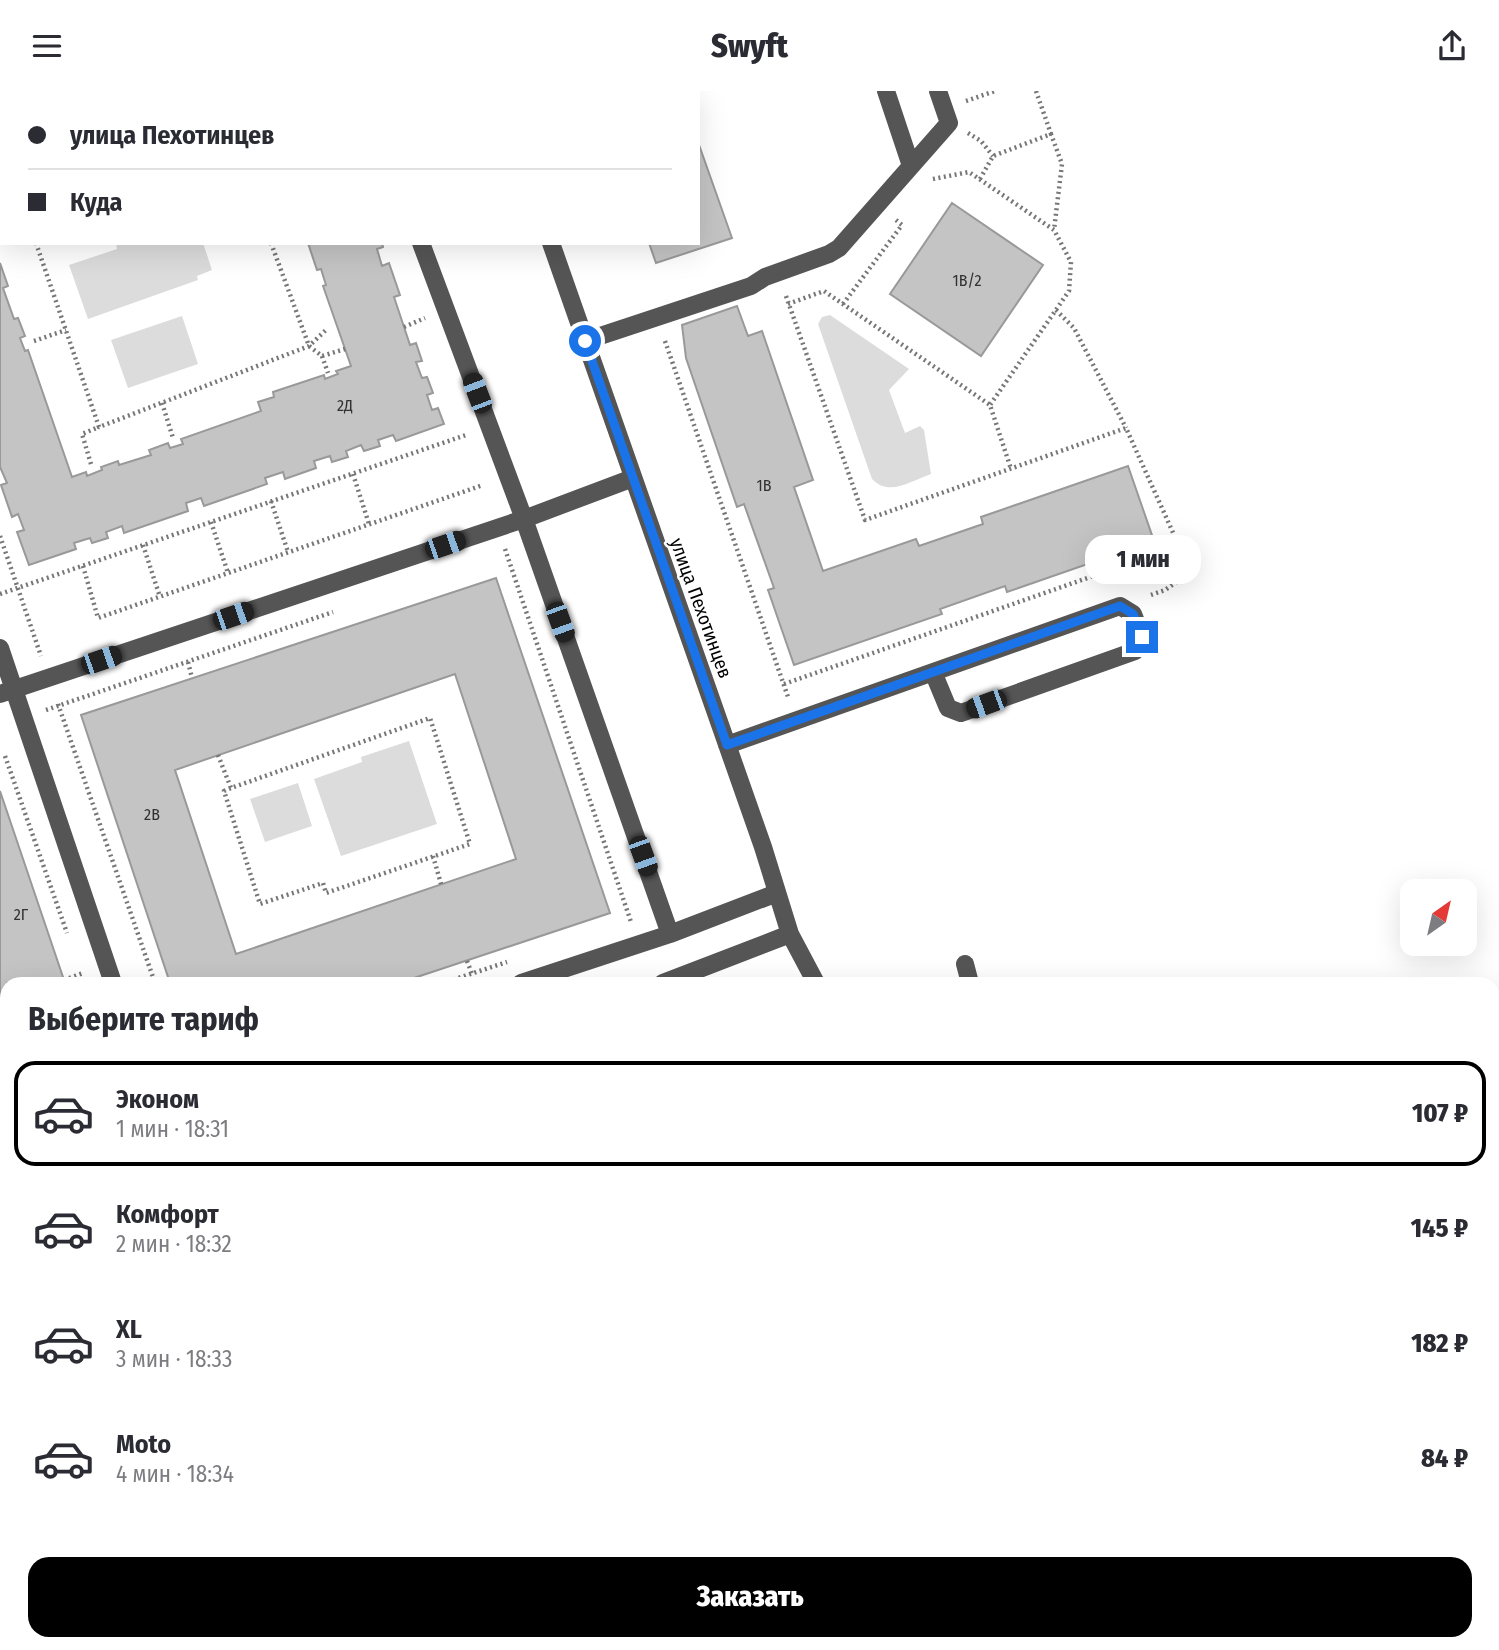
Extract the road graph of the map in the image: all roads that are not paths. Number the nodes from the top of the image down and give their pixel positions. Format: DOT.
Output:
graph roads {
  1 [pos="886,91"];
  2 [pos="938,91"];
  3 [pos="911,166"];
  4 [pos="422,245"];
  5 [pos="552,245"];
  6 [pos="585,341"];
  7 [pos="633,478"];
  8 [pos="524,519"];
  9 [pos="0,649"];
  10 [pos="933,672"];
  11 [pos="7,692"];
  12 [pos="727,745"];
  13 [pos="777,893"];
  14 [pos="670,934"];
  15 [pos="790,934"];
  16 [pos="965,964"];
  17 [pos="111,977"];
  18 [pos="540,977"];
  19 [pos="679,977"];
  20 [pos="813,977"];
  21 [pos="968,977"];
  1 -- 3 [label="street"];
  2 -- 3 [label="street"];
  3 -- 6 [label="street"];
  4 -- 8 [label="street"];
  5 -- 6 [label="street, улица Пехотинцев"];
  6 -- 7 [label="street, улица Пехотинцев"];
  7 -- 8 [label="street"];
  7 -- 12 [label="street, улица Пехотинцев"];
  8 -- 11 [label="street"];
  8 -- 14 [label="street"];
  9 -- 11 [label="street"];
  10 -- 10 [label="street"];
  10 -- 12 [label="street"];
  11 -- 17 [label="street"];
  12 -- 13 [label="street, улица Пехотинцев"];
  13 -- 14 [label="street"];
  13 -- 15 [label="street, улица Пехотинцев"];
  14 -- 18 [label="street"];
  15 -- 19 [label="street"];
  15 -- 20 [label="street, улица Пехотинцев"];
  16 -- 21 [label="street"];
}
